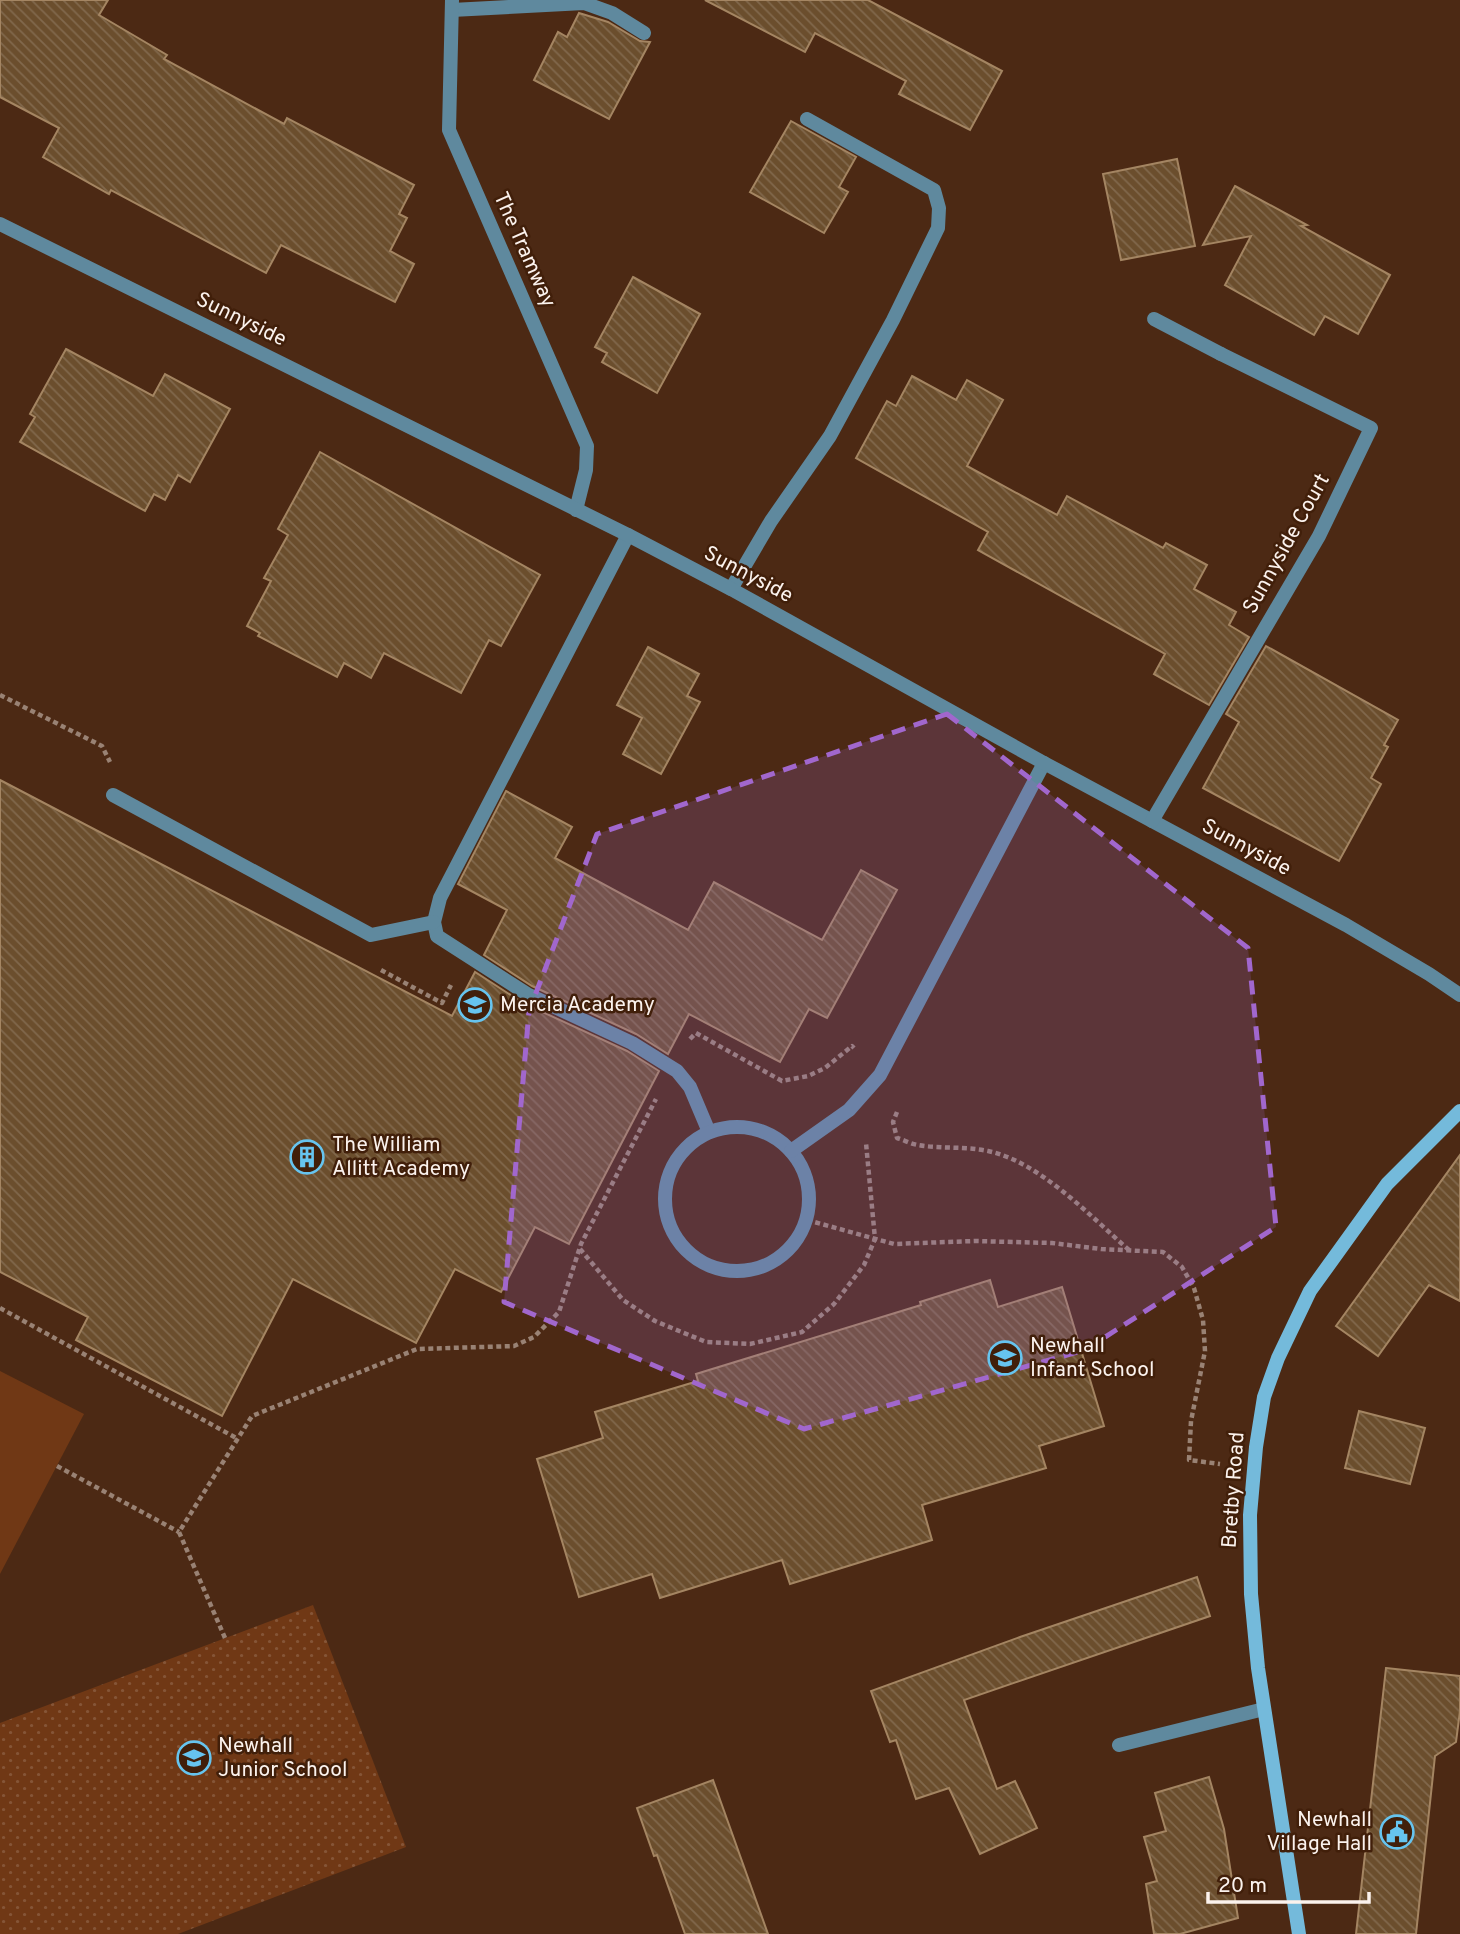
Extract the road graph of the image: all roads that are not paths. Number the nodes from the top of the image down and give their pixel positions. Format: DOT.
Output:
graph roads {
  1 [pos="452,5"];
  2 [pos="644,33"];
  3 [pos="807,119"];
  4 [pos="0,224"];
  5 [pos="1154,319"];
  6 [pos="576,510"];
  7 [pos="628,535"];
  8 [pos="731,589"];
  9 [pos="1044,763"];
  10 [pos="113,795"];
  11 [pos="1152,821"];
  12 [pos="434,922"];
  13 [pos="1460,995"];
  14 [pos="1460,1111"];
  15 [pos="709,1132"];
  16 [pos="791,1151"];
  17 [pos="1264,1709"];
  18 [pos="1119,1745"];
  19 [pos="1299,1934"];
  1 -- 2 [label="street"];
  1 -- 6 [label="street, The Tramway"];
  3 -- 8 [label="street"];
  4 -- 6 [label="street, Sunnyside"];
  5 -- 11 [label="street, Sunnyside Court"];
  6 -- 7 [label="street, Sunnyside"];
  7 -- 8 [label="street, Sunnyside"];
  7 -- 12 [label="street"];
  8 -- 9 [label="street, Sunnyside"];
  9 -- 11 [label="street, Sunnyside"];
  9 -- 16 [label="street"];
  10 -- 12 [label="street"];
  11 -- 13 [label="street, Sunnyside"];
  12 -- 15 [label="street"];
  14 -- 17 [label="street, Bretby Road"];
  15 -- 16 [label="street"];
  15 -- 16 [label="street"];
  17 -- 18 [label="street"];
  17 -- 19 [label="street, Bretby Road"];
}
